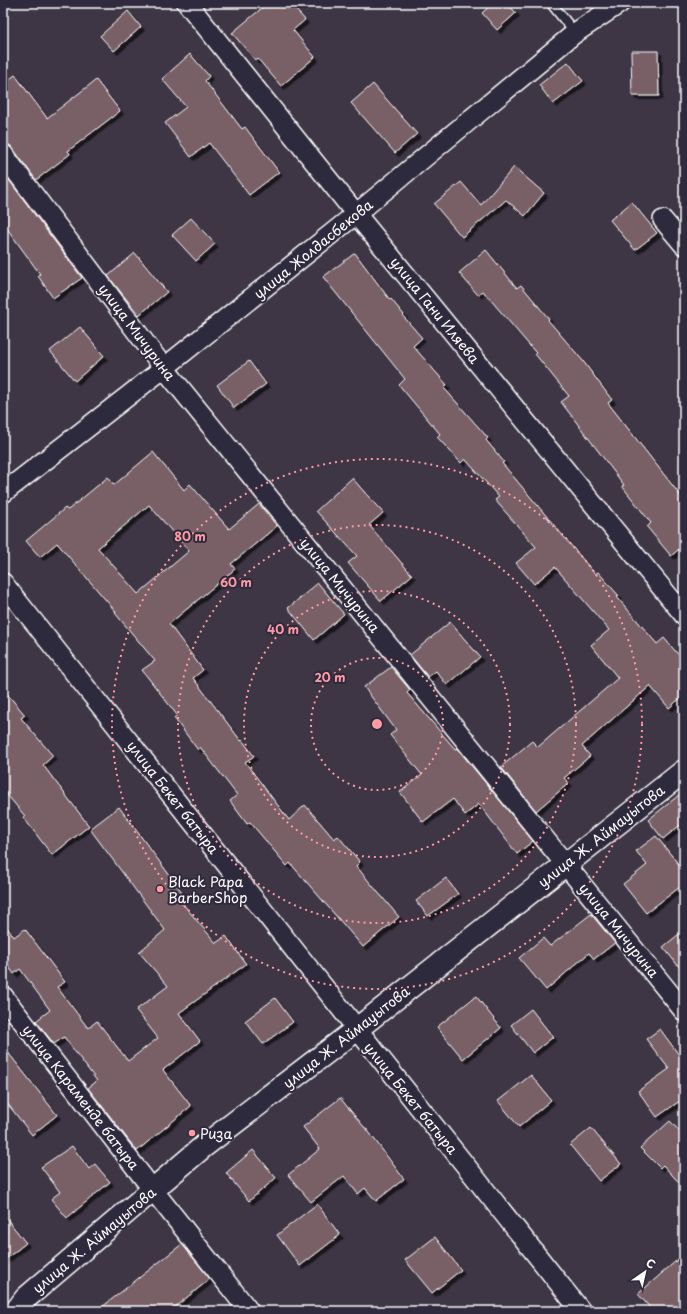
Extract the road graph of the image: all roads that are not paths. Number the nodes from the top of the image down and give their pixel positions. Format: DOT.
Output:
graph roads {
  1 [pos="187,3"];
  2 [pos="551,3"];
  3 [pos="620,3"];
  4 [pos="575,33"];
  5 [pos="3,154"];
  6 [pos="356,214"];
  7 [pos="663,220"];
  8 [pos="684,245"];
  9 [pos="164,368"];
  10 [pos="3,494"];
  11 [pos="3,583"];
  12 [pos="684,615"];
  13 [pos="684,771"];
  14 [pos="565,864"];
  15 [pos="3,996"];
  16 [pos="684,1011"];
  17 [pos="357,1030"];
  18 [pos="153,1190"];
  19 [pos="16,1311"];
  20 [pos="250,1311"];
  21 [pos="581,1311"];
  1 -- 6 [label="street, улица Гани Иляева"];
  2 -- 4 [label="lane"];
  3 -- 4 [label="street, улица Жолдасбекова"];
  4 -- 6 [label="street, улица Жолдасбекова"];
  5 -- 9 [label="street, улица Мичурина"];
  6 -- 9 [label="street, улица Жолдасбекова"];
  6 -- 12 [label="street, улица Гани Иляева"];
  7 -- 8 [label="street"];
  9 -- 10 [label="street, улица Жолдасбекова"];
  9 -- 14 [label="street, улица Мичурина"];
  11 -- 17 [label="street, улица Бекет батыра"];
  13 -- 14 [label="street, улица Ж. Аймауытова"];
  14 -- 16 [label="street, улица Мичурина"];
  14 -- 17 [label="street, улица Ж. Аймауытова"];
  15 -- 18 [label="street, улица Караменде батыра"];
  17 -- 18 [label="street, улица Ж. Аймауытова"];
  17 -- 21 [label="street, улица Бекет батыра"];
  18 -- 19 [label="street, улица Ж. Аймауытова"];
  18 -- 20 [label="street, улица Караменде батыра"];
}
